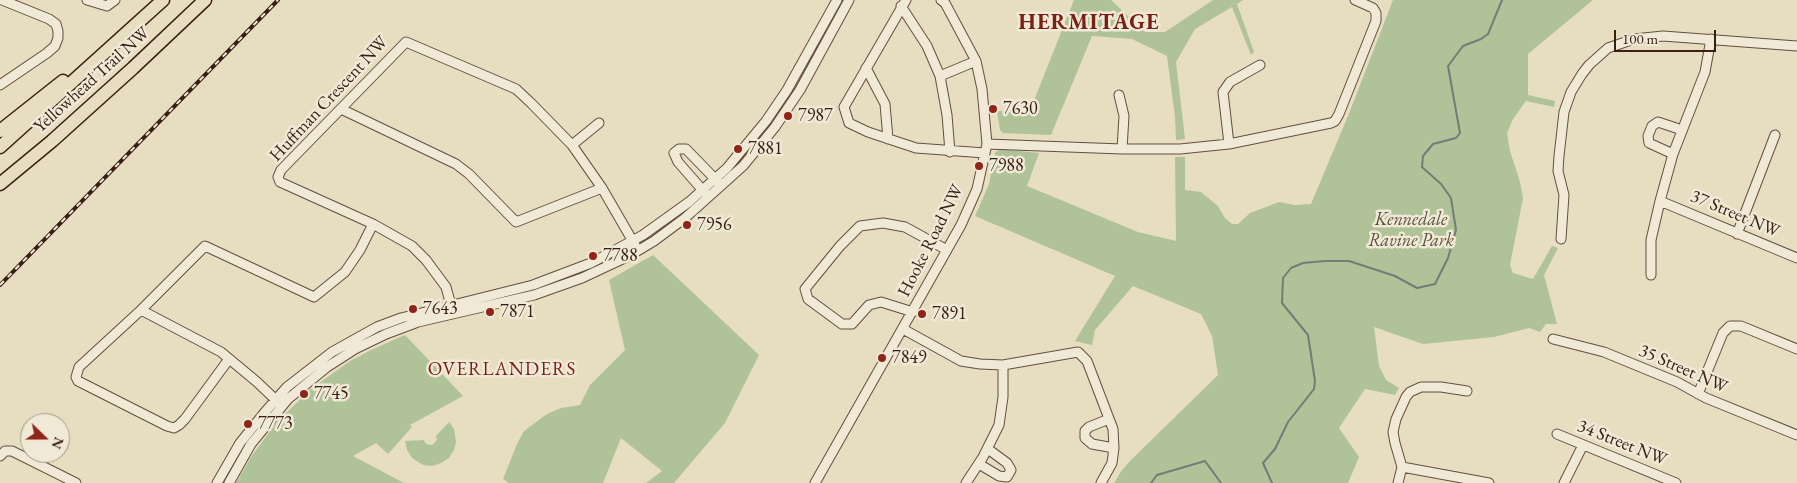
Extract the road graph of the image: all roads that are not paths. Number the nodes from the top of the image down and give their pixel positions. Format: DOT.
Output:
graph roads {
  1 [pos="2,0"];
  2 [pos="87,0"];
  3 [pos="115,0"];
  4 [pos="163,0"];
  5 [pos="205,0"];
  6 [pos="837,0"];
  7 [pos="849,0"];
  8 [pos="941,0"];
  9 [pos="1355,0"];
  10 [pos="903,3"];
  11 [pos="150,13"];
  12 [pos="1712,39"];
  13 [pos="1797,46"];
  14 [pos="976,62"];
  15 [pos="1260,65"];
  16 [pos="133,68"];
  17 [pos="866,68"];
  18 [pos="940,76"];
  19 [pos="0,85"];
  20 [pos="1118,95"];
  21 [pos="340,109"];
  22 [pos="599,123"];
  23 [pos="1682,130"];
  24 [pos="0,131"];
  25 [pos="1775,135"];
  26 [pos="888,139"];
  27 [pos="1229,144"];
  28 [pos="572,145"];
  29 [pos="0,147"];
  30 [pos="986,149"];
  31 [pos="1122,149"];
  32 [pos="950,152"];
  33 [pos="1673,154"];
  34 [pos="718,183"];
  35 [pos="0,184"];
  36 [pos="602,188"];
  37 [pos="0,194"];
  38 [pos="706,194"];
  39 [pos="1660,201"];
  40 [pos="373,224"];
  41 [pos="1737,234"];
  42 [pos="1560,239"];
  43 [pos="633,241"];
  44 [pos="638,250"];
  45 [pos="947,250"];
  46 [pos="1797,258"];
  47 [pos="1651,275"];
  48 [pos="452,309"];
  49 [pos="141,310"];
  50 [pos="912,312"];
  51 [pos="903,329"];
  52 [pos="1553,339"];
  53 [pos="1797,349"];
  54 [pos="230,359"];
  55 [pos="1003,365"];
  56 [pos="1467,391"];
  57 [pos="1698,394"];
  58 [pos="278,403"];
  59 [pos="1109,419"];
  60 [pos="1557,434"];
  61 [pos="1797,434"];
  62 [pos="1583,445"];
  63 [pos="1114,448"];
  64 [pos="988,449"];
  65 [pos="0,456"];
  66 [pos="979,464"];
  67 [pos="1402,467"];
  68 [pos="76,483"];
  69 [pos="217,483"];
  70 [pos="228,483"];
  71 [pos="815,483"];
  72 [pos="966,483"];
  73 [pos="1101,483"];
  74 [pos="1398,483"];
  75 [pos="1489,483"];
  76 [pos="1564,483"];
  77 [pos="1676,483"];
  1 -- 19 [label="street"];
  2 -- 3 [label="street"];
  4 -- 11 [label="highway, Yellowhead Trail NW"];
  5 -- 16 [label="highway, Yellowhead Trail NW"];
  6 -- 34 [label="street"];
  7 -- 34 [label="street"];
  8 -- 14 [label="street, Hooke Road NW"];
  9 -- 27 [label="street"];
  10 -- 17 [label="street"];
  10 -- 18 [label="street"];
  11 -- 24 [label="highway"];
  11 -- 29 [label="highway, Yellowhead Trail NW"];
  12 -- 13 [label="street"];
  12 -- 23 [label="street"];
  12 -- 42 [label="street"];
  14 -- 18 [label="street"];
  14 -- 30 [label="street, Hooke Road NW"];
  15 -- 27 [label="street"];
  16 -- 35 [label="highway, Yellowhead Trail NW"];
  16 -- 37 [label="highway"];
  17 -- 26 [label="street"];
  17 -- 26 [label="street"];
  18 -- 32 [label="street"];
  20 -- 31 [label="street"];
  21 -- 28 [label="street, Huffman Crescent NW"];
  21 -- 36 [label="street"];
  21 -- 40 [label="street, Huffman Crescent NW"];
  22 -- 28 [label="street"];
  23 -- 33 [label="street"];
  23 -- 33 [label="street"];
  25 -- 41 [label="street"];
  26 -- 32 [label="street"];
  27 -- 31 [label="street"];
  28 -- 36 [label="street, Huffman Crescent NW"];
  30 -- 31 [label="street"];
  30 -- 32 [label="street"];
  30 -- 45 [label="street, Hooke Road NW"];
  33 -- 39 [label="street"];
  34 -- 38 [label="street"];
  34 -- 38 [label="street"];
  36 -- 43 [label="street, Huffman Crescent NW"];
  38 -- 43 [label="street"];
  38 -- 44 [label="street"];
  39 -- 41 [label="street, 37 Street NW"];
  39 -- 47 [label="street"];
  40 -- 48 [label="street, Huffman Crescent NW"];
  40 -- 49 [label="street"];
  41 -- 46 [label="street, 37 Street NW"];
  43 -- 44 [label="street, Huffman Crescent NW"];
  43 -- 48 [label="street"];
  44 -- 48 [label="street"];
  45 -- 50 [label="street, Hooke Road NW"];
  45 -- 50 [label="street"];
  48 -- 58 [label="street"];
  49 -- 54 [label="street"];
  49 -- 54 [label="street"];
  50 -- 51 [label="street, Hooke Road NW"];
  51 -- 55 [label="street"];
  51 -- 71 [label="street, Hooke Road NW"];
  52 -- 57 [label="street, 35 Street NW"];
  53 -- 57 [label="street"];
  54 -- 58 [label="street"];
  55 -- 59 [label="street"];
  55 -- 64 [label="street"];
  56 -- 67 [label="street"];
  57 -- 61 [label="street, 35 Street NW"];
  58 -- 69 [label="street"];
  58 -- 70 [label="street"];
  59 -- 63 [label="street"];
  59 -- 63 [label="street"];
  60 -- 62 [label="street, 34 Street NW"];
  62 -- 76 [label="street"];
  62 -- 77 [label="street, 34 Street NW"];
  63 -- 73 [label="street"];
  64 -- 66 [label="street"];
  64 -- 66 [label="street"];
  65 -- 68 [label="street"];
  66 -- 72 [label="street"];
  67 -- 74 [label="street"];
  67 -- 75 [label="street"];
}
